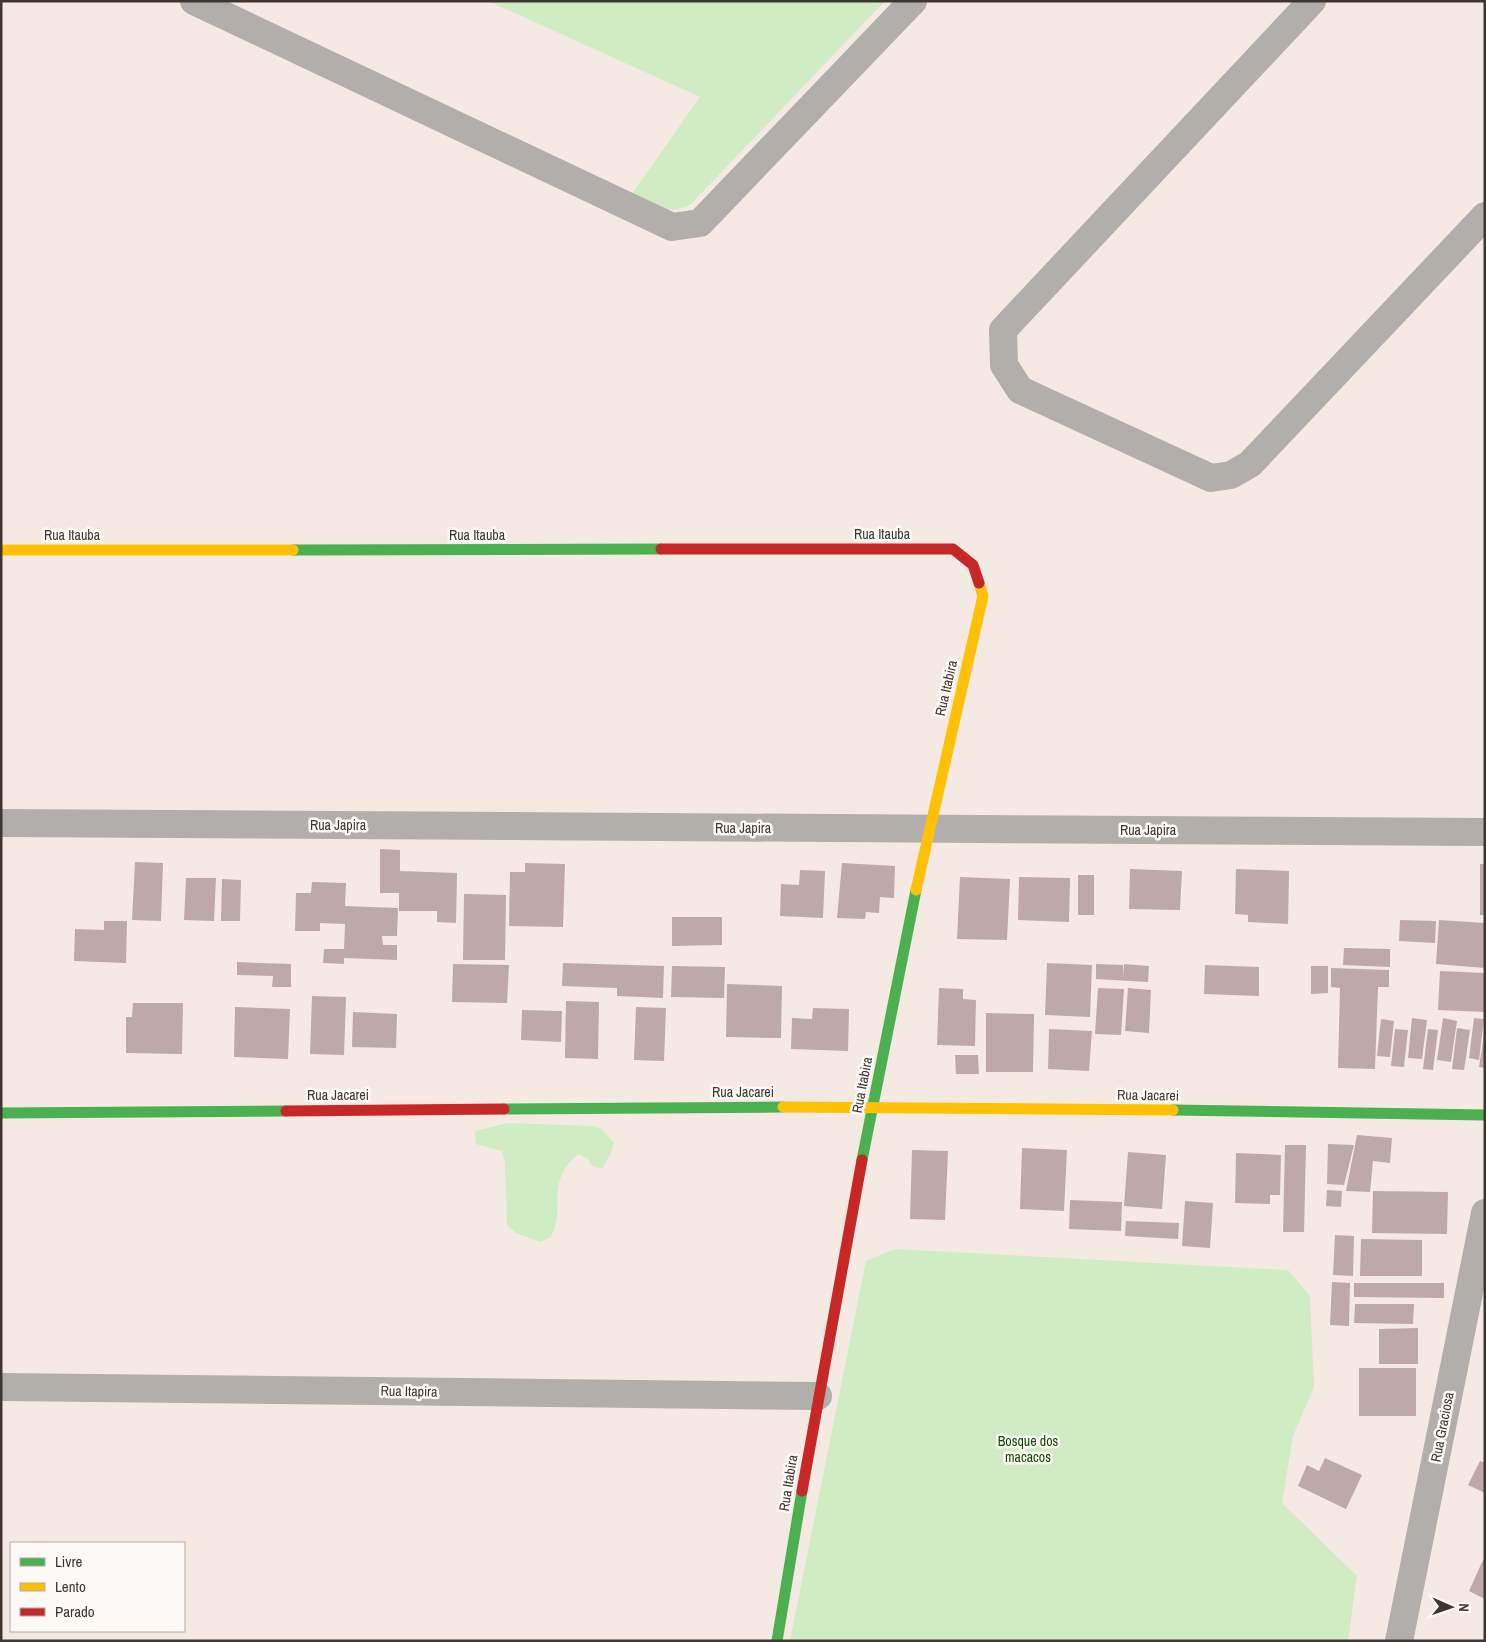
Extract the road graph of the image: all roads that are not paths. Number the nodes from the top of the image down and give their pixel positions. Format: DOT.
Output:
graph roads {
  1 [pos="194,1"];
  2 [pos="913,1"];
  3 [pos="1312,1"];
  4 [pos="1485,216"];
  5 [pos="952,549"];
  6 [pos="1,550"];
  7 [pos="1,823"];
  8 [pos="928,829"];
  9 [pos="1485,832"];
  10 [pos="872,1106"];
  11 [pos="1,1112"];
  12 [pos="1485,1115"];
  13 [pos="1485,1214"];
  14 [pos="1,1387"];
  15 [pos="818,1396"];
  16 [pos="777,1641"];
  17 [pos="1399,1641"];
  1 -- 2 [label="street"];
  3 -- 4 [label="street"];
  5 -- 6 [label="street, Rua Itauba"];
  5 -- 8 [label="street, Rua Itabira"];
  7 -- 8 [label="street, Rua Japira"];
  8 -- 9 [label="street, Rua Japira"];
  8 -- 10 [label="street, Rua Itabira"];
  10 -- 11 [label="street, Rua Jacarei"];
  10 -- 12 [label="street, Rua Jacarei"];
  10 -- 15 [label="street, Rua Itabira"];
  13 -- 17 [label="street, Rua Graciosa"];
  14 -- 15 [label="street, Rua Itapira"];
  15 -- 16 [label="street, Rua Itabira"];
}
